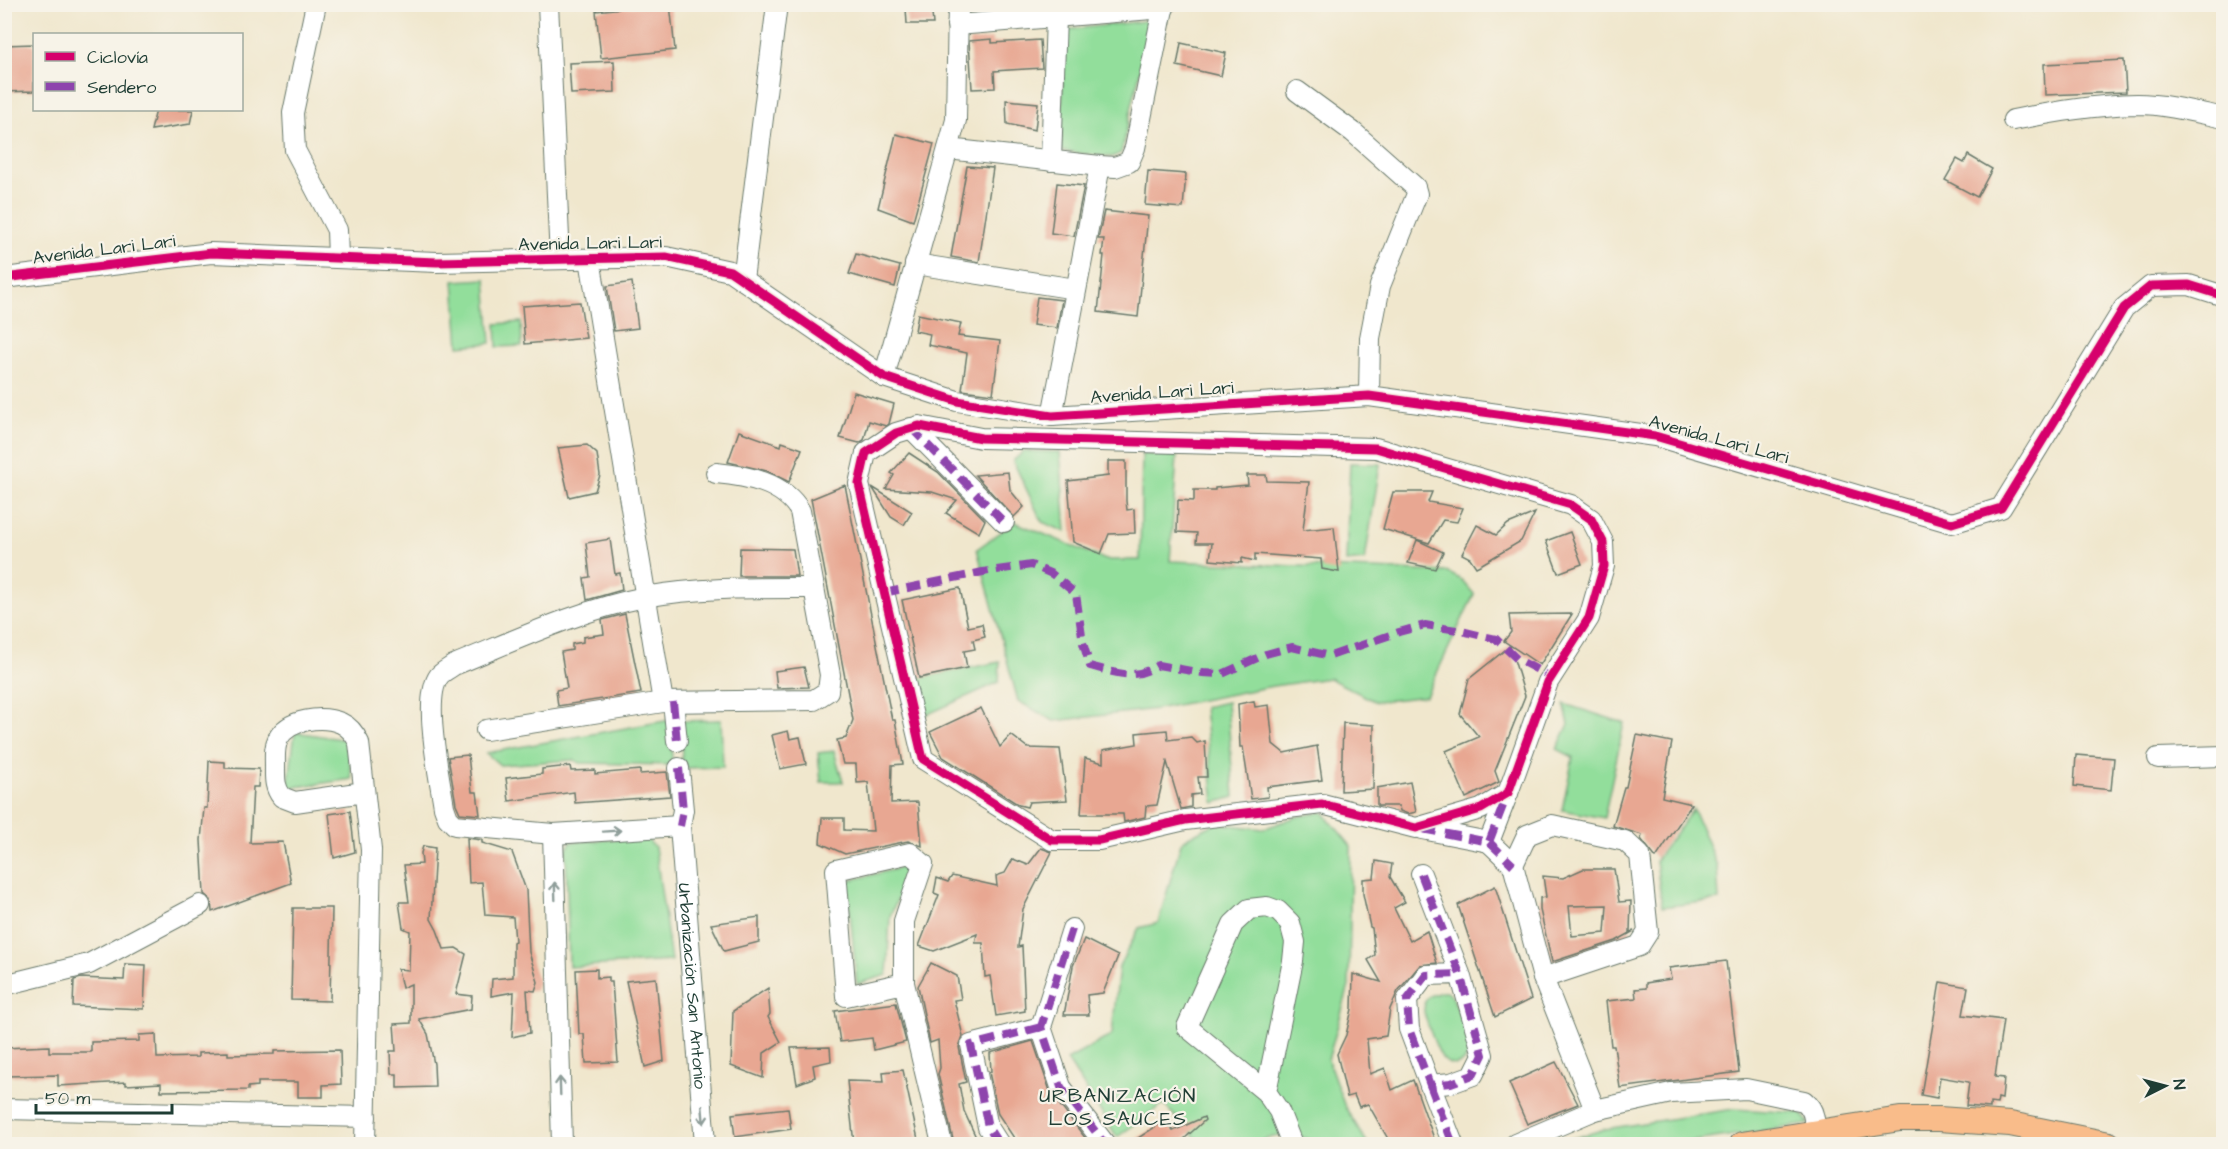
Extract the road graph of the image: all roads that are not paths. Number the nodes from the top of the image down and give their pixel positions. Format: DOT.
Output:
graph roads {
  1 [pos="316,4"];
  2 [pos="548,4"];
  3 [pos="777,4"];
  4 [pos="958,4"];
  5 [pos="1164,6"];
  6 [pos="1056,17"];
  7 [pos="957,25"];
  8 [pos="1297,91"];
  9 [pos="2223,118"];
  10 [pos="2013,120"];
  11 [pos="948,149"];
  12 [pos="1051,161"];
  13 [pos="1100,166"];
  14 [pos="338,258"];
  15 [pos="560,259"];
  16 [pos="590,259"];
  17 [pos="915,264"];
  18 [pos="4,278"];
  19 [pos="743,280"];
  20 [pos="1076,289"];
  21 [pos="2223,296"];
  22 [pos="884,377"];
  23 [pos="1369,396"];
  24 [pos="957,401"];
  25 [pos="1052,416"];
  26 [pos="911,428"];
  27 [pos="947,430"];
  28 [pos="716,473"];
  29 [pos="1004,522"];
  30 [pos="814,588"];
  31 [pos="645,597"];
  32 [pos="668,702"];
  33 [pos="486,730"];
  34 [pos="677,741"];
  35 [pos="2223,756"];
  36 [pos="2158,758"];
  37 [pos="679,768"];
  38 [pos="364,792"];
  39 [pos="1508,793"];
  40 [pos="680,826"];
  41 [pos="1416,828"];
  42 [pos="553,834"];
  43 [pos="1489,842"];
  44 [pos="1513,865"];
  45 [pos="1421,874"];
  46 [pos="200,905"];
  47 [pos="1072,929"];
  48 [pos="1460,974"];
  49 [pos="1543,978"];
  50 [pos="904,983"];
  51 [pos="4,985"];
  52 [pos="1041,1027"];
  53 [pos="1430,1085"];
  54 [pos="1266,1092"];
  55 [pos="4,1109"];
  56 [pos="1595,1110"];
  57 [pos="366,1118"];
  58 [pos="1814,1139"];
  59 [pos="365,1144"];
  60 [pos="562,1144"];
  61 [pos="705,1144"];
  62 [pos="942,1144"];
  63 [pos="999,1144"];
  64 [pos="1105,1144"];
  65 [pos="1292,1144"];
  66 [pos="1453,1144"];
  67 [pos="1515,1144"];
  68 [pos="1742,1144"];
  69 [pos="2109,1144"];
  1 -- 14 [label="street"];
  2 -- 15 [label="street"];
  3 -- 19 [label="street"];
  4 -- 7 [label="street"];
  5 -- 6 [label="street"];
  5 -- 13 [label="street"];
  6 -- 7 [label="street"];
  6 -- 12 [label="street"];
  7 -- 11 [label="street"];
  8 -- 23 [label="street"];
  9 -- 10 [label="street"];
  11 -- 12 [label="street"];
  11 -- 17 [label="street"];
  12 -- 13 [label="street"];
  13 -- 20 [label="street"];
  14 -- 15 [label="street, Avenida Lari Lari"];
  14 -- 18 [label="street, Avenida Lari Lari"];
  15 -- 16 [label="street, Avenida Lari Lari"];
  16 -- 19 [label="street, Avenida Lari Lari"];
  16 -- 31 [label="street"];
  17 -- 20 [label="street"];
  17 -- 22 [label="street"];
  19 -- 22 [label="street, Avenida Lari Lari"];
  20 -- 25 [label="street"];
  21 -- 23 [label="street, Avenida Lari Lari"];
  22 -- 24 [label="street, Avenida Lari Lari"];
  23 -- 25 [label="street, Avenida Lari Lari"];
  24 -- 25 [label="street, Avenida Lari Lari"];
  24 -- 27 [label="street"];
  26 -- 27 [label="street"];
  26 -- 29 [label="street"];
  26 -- 41 [label="street"];
  27 -- 39 [label="street"];
  28 -- 30 [label="street"];
  30 -- 31 [label="street"];
  30 -- 32 [label="street"];
  31 -- 32 [label="street"];
  31 -- 42 [label="street"];
  32 -- 33 [label="street"];
  32 -- 34 [label="street"];
  35 -- 36 [label="street"];
  37 -- 40 [label="street, Urbanización San Antonio"];
  38 -- 38 [label="street"];
  38 -- 57 [label="street"];
  39 -- 41 [label="street"];
  39 -- 43 [label="street"];
  42 -- 40 [label="street, one-way"];
  40 -- 61 [label="street, Urbanización San Antonio, one-way"];
  41 -- 43 [label="street"];
  60 -- 42 [label="street, one-way"];
  43 -- 44 [label="street"];
  44 -- 49 [label="street"];
  44 -- 49 [label="street"];
  45 -- 48 [label="street"];
  46 -- 51 [label="street"];
  47 -- 52 [label="street"];
  48 -- 53 [label="street"];
  48 -- 53 [label="street"];
  49 -- 56 [label="street"];
  50 -- 50 [label="street"];
  50 -- 62 [label="street"];
  52 -- 63 [label="street"];
  52 -- 64 [label="street"];
  53 -- 66 [label="street"];
  54 -- 54 [label="street"];
  54 -- 65 [label="street"];
  55 -- 57 [label="street"];
  56 -- 58 [label="street"];
  56 -- 67 [label="street"];
  57 -- 59 [label="street"];
  58 -- 68 [label="main road"];
  58 -- 69 [label="main road"];
}
